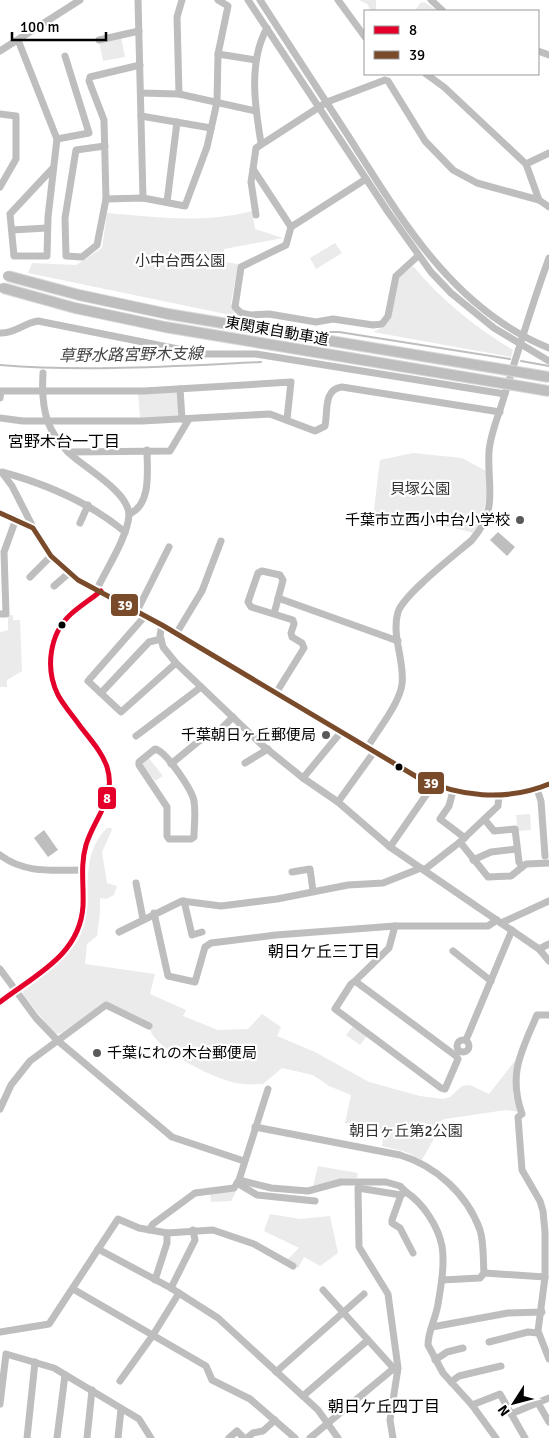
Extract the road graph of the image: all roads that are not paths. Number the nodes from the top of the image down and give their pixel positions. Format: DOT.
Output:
graph roads {
  1 [pos="80,0"];
  2 [pos="138,0"];
  3 [pos="182,0"];
  4 [pos="218,0"];
  5 [pos="248,0"];
  6 [pos="260,0"];
  7 [pos="338,0"];
  8 [pos="431,0"];
  9 [pos="442,10"];
  10 [pos="267,28"];
  11 [pos="139,31"];
  12 [pos="364,35"];
  13 [pos="18,40"];
  14 [pos="99,40"];
  15 [pos="0,51"];
  16 [pos="218,54"];
  17 [pos="65,56"];
  18 [pos="256,60"];
  19 [pos="140,65"];
  20 [pos="427,75"];
  21 [pos="141,93"];
  22 [pos="179,94"];
  23 [pos="218,102"];
  24 [pos="327,102"];
  25 [pos="319,107"];
  26 [pos="256,111"];
  27 [pos="0,114"];
  28 [pos="141,116"];
  29 [pos="178,122"];
  30 [pos="211,128"];
  31 [pos="57,139"];
  32 [pos="261,143"];
  33 [pos="105,146"];
  34 [pos="549,153"];
  35 [pos="526,164"];
  36 [pos="53,168"];
  37 [pos="253,169"];
  38 [pos="3,177"];
  39 [pos="366,179"];
  40 [pos="0,187"];
  41 [pos="143,198"];
  42 [pos="106,199"];
  43 [pos="539,200"];
  44 [pos="166,202"];
  45 [pos="549,207"];
  46 [pos="256,215"];
  47 [pos="291,227"];
  48 [pos="47,228"];
  49 [pos="12,230"];
  50 [pos="418,256"];
  51 [pos="549,258"];
  52 [pos="8,276"];
  53 [pos="3,288"];
  54 [pos="0,333"];
  55 [pos="523,336"];
  56 [pos="520,344"];
  57 [pos="549,348"];
  58 [pos="549,361"];
  59 [pos="42,373"];
  60 [pos="549,377"];
  61 [pos="180,388"];
  62 [pos="42,390"];
  63 [pos="549,391"];
  64 [pos="505,394"];
  65 [pos="0,398"];
  66 [pos="500,412"];
  67 [pos="0,418"];
  68 [pos="185,419"];
  69 [pos="287,419"];
  70 [pos="48,421"];
  71 [pos="147,450"];
  72 [pos="68,452"];
  73 [pos="1,472"];
  74 [pos="88,505"];
  75 [pos="0,513"];
  76 [pos="129,514"];
  77 [pos="16,519"];
  78 [pos="80,523"];
  79 [pos="33,528"];
  80 [pos="125,532"];
  81 [pos="221,541"];
  82 [pos="169,547"];
  83 [pos="51,556"];
  84 [pos="69,573"];
  85 [pos="30,577"];
  86 [pos="54,586"];
  87 [pos="99,590"];
  88 [pos="278,598"];
  89 [pos="137,611"];
  90 [pos="0,614"];
  91 [pos="274,614"];
  92 [pos="145,616"];
  93 [pos="162,625"];
  94 [pos="176,634"];
  95 [pos="161,639"];
  96 [pos="398,641"];
  97 [pos="176,663"];
  98 [pos="201,687"];
  99 [pos="101,693"];
  100 [pos="276,693"];
  101 [pos="233,717"];
  102 [pos="341,732"];
  103 [pos="136,736"];
  104 [pos="367,748"];
  105 [pos="268,749"];
  106 [pos="374,752"];
  107 [pos="245,763"];
  108 [pos="171,764"];
  109 [pos="303,778"];
  110 [pos="549,784"];
  111 [pos="433,785"];
  112 [pos="537,789"];
  113 [pos="453,791"];
  114 [pos="499,795"];
  115 [pos="338,802"];
  116 [pos="485,820"];
  117 [pos="462,840"];
  118 [pos="390,847"];
  119 [pos="518,850"];
  120 [pos="547,854"];
  121 [pos="0,855"];
  122 [pos="473,860"];
  123 [pos="522,867"];
  124 [pos="423,869"];
  125 [pos="83,870"];
  126 [pos="292,872"];
  127 [pos="136,883"];
  128 [pos="313,892"];
  129 [pos="184,901"];
  130 [pos="549,901"];
  131 [pos="154,913"];
  132 [pos="143,919"];
  133 [pos="499,922"];
  134 [pos="395,926"];
  135 [pos="512,930"];
  136 [pos="119,932"];
  137 [pos="202,932"];
  138 [pos="549,944"];
  139 [pos="539,949"];
  140 [pos="453,952"];
  141 [pos="549,961"];
  142 [pos="0,969"];
  143 [pos="355,981"];
  144 [pos="490,981"];
  145 [pos="16,990"];
  146 [pos="0,1002"];
  147 [pos="549,1015"];
  148 [pos="149,1026"];
  149 [pos="57,1040"];
  150 [pos="458,1053"];
  151 [pos="268,1088"];
  152 [pos="0,1109"];
  153 [pos="255,1127"];
  154 [pos="244,1161"];
  155 [pos="238,1182"];
  156 [pos="404,1193"];
  157 [pos="315,1201"];
  158 [pos="149,1230"];
  159 [pos="193,1230"];
  160 [pos="167,1233"];
  161 [pos="98,1249"];
  162 [pos="413,1253"];
  163 [pos="293,1266"];
  164 [pos="484,1273"];
  165 [pos="545,1277"];
  166 [pos="155,1280"];
  167 [pos="442,1280"];
  168 [pos="171,1288"];
  169 [pos="73,1289"];
  170 [pos="323,1290"];
  171 [pos="179,1293"];
  172 [pos="364,1294"];
  173 [pos="542,1312"];
  174 [pos="344,1314"];
  175 [pos="432,1327"];
  176 [pos="0,1332"];
  177 [pos="538,1333"];
  178 [pos="154,1335"];
  179 [pos="368,1340"];
  180 [pos="489,1342"];
  181 [pos="463,1348"];
  182 [pos="549,1359"];
  183 [pos="435,1360"];
  184 [pos="35,1362"];
  185 [pos="501,1366"];
  186 [pos="395,1371"];
  187 [pos="276,1372"];
  188 [pos="65,1375"];
  189 [pos="120,1381"];
  190 [pos="451,1382"];
  191 [pos="92,1390"];
  192 [pos="303,1396"];
  193 [pos="549,1398"];
  194 [pos="538,1403"];
  195 [pos="0,1404"];
  196 [pos="472,1405"];
  197 [pos="121,1409"];
  198 [pos="511,1414"];
  199 [pos="275,1420"];
  200 [pos="549,1422"];
  201 [pos="328,1423"];
  202 [pos="27,1438"];
  203 [pos="57,1438"];
  204 [pos="87,1438"];
  205 [pos="118,1438"];
  206 [pos="151,1438"];
  207 [pos="229,1438"];
  208 [pos="246,1438"];
  209 [pos="295,1438"];
  210 [pos="310,1438"];
  211 [pos="338,1438"];
  212 [pos="393,1438"];
  213 [pos="496,1438"];
  214 [pos="525,1438"];
  1 -- 13 [label="street"];
  2 -- 11 [label="street"];
  3 -- 22 [label="street"];
  4 -- 16 [label="street"];
  5 -- 10 [label="street"];
  6 -- 24 [label="street"];
  7 -- 12 [label="street"];
  8 -- 9 [label="street"];
  10 -- 18 [label="street"];
  10 -- 25 [label="street"];
  11 -- 14 [label="street"];
  11 -- 19 [label="street"];
  13 -- 15 [label="street"];
  13 -- 31 [label="street"];
  16 -- 18 [label="street"];
  16 -- 23 [label="street"];
  17 -- 31 [label="street"];
  18 -- 26 [label="street"];
  19 -- 21 [label="street"];
  19 -- 33 [label="street"];
  20 -- 35 [label="street"];
  21 -- 22 [label="street"];
  21 -- 28 [label="street"];
  22 -- 23 [label="street"];
  23 -- 26 [label="street"];
  23 -- 30 [label="street"];
  24 -- 25 [label="street"];
  24 -- 43 [label="street"];
  24 -- 55 [label="street"];
  25 -- 32 [label="street"];
  25 -- 39 [label="street"];
  26 -- 32 [label="street"];
  27 -- 38 [label="street"];
  28 -- 29 [label="street"];
  28 -- 41 [label="street"];
  29 -- 30 [label="street"];
  29 -- 44 [label="street"];
  30 -- 44 [label="street"];
  31 -- 36 [label="street"];
  32 -- 37 [label="street"];
  33 -- 42 [label="street"];
  33 -- 42 [label="street"];
  34 -- 35 [label="street"];
  35 -- 43 [label="street"];
  36 -- 48 [label="street"];
  36 -- 49 [label="street"];
  37 -- 46 [label="street"];
  37 -- 47 [label="street"];
  38 -- 40 [label="street"];
  39 -- 47 [label="street"];
  39 -- 50 [label="street"];
  41 -- 42 [label="street"];
  41 -- 44 [label="street"];
  43 -- 45 [label="street"];
  47 -- 50 [label="street"];
  48 -- 49 [label="street"];
  48 -- 49 [label="street"];
  50 -- 56 [label="street"];
  51 -- 55 [label="street"];
  52 -- 60 [label="highway, 東関東自動車道, bridge"];
  53 -- 63 [label="highway, 東関東自動車道, bridge"];
  54 -- 64 [label="street"];
  55 -- 56 [label="street"];
  55 -- 57 [label="street"];
  56 -- 58 [label="street"];
  56 -- 64 [label="street"];
  59 -- 62 [label="street"];
  61 -- 62 [label="street"];
  61 -- 68 [label="street"];
  61 -- 69 [label="street"];
  62 -- 65 [label="street"];
  62 -- 70 [label="street"];
  64 -- 66 [label="street"];
  66 -- 69 [label="street"];
  66 -- 96 [label="street"];
  67 -- 70 [label="street"];
  68 -- 69 [label="street"];
  68 -- 70 [label="street"];
  68 -- 71 [label="street"];
  70 -- 72 [label="street"];
  71 -- 72 [label="street"];
  71 -- 76 [label="street"];
  72 -- 76 [label="street"];
  73 -- 74 [label="street"];
  73 -- 79 [label="street"];
  74 -- 78 [label="street"];
  74 -- 80 [label="street"];
  75 -- 77 [label="street"];
  76 -- 80 [label="street"];
  77 -- 79 [label="street"];
  77 -- 90 [label="street"];
  79 -- 83 [label="street"];
  80 -- 87 [label="street"];
  81 -- 94 [label="street"];
  82 -- 89 [label="street"];
  83 -- 84 [label="street"];
  83 -- 85 [label="street"];
  84 -- 86 [label="street"];
  84 -- 87 [label="street"];
  87 -- 89 [label="street"];
  87 -- 125 [label="street"];
  88 -- 91 [label="street"];
  88 -- 91 [label="street"];
  88 -- 96 [label="street"];
  89 -- 92 [label="street"];
  91 -- 100 [label="street"];
  92 -- 93 [label="street"];
  92 -- 99 [label="street"];
  93 -- 94 [label="street"];
  93 -- 95 [label="street"];
  94 -- 100 [label="street"];
  95 -- 97 [label="street"];
  95 -- 99 [label="street"];
  96 -- 104 [label="street"];
  97 -- 98 [label="street"];
  97 -- 99 [label="street"];
  98 -- 101 [label="street"];
  98 -- 103 [label="street"];
  100 -- 102 [label="street"];
  101 -- 105 [label="street"];
  101 -- 108 [label="street"];
  102 -- 104 [label="street"];
  102 -- 109 [label="street"];
  104 -- 106 [label="street"];
  105 -- 107 [label="street"];
  105 -- 109 [label="street"];
  106 -- 111 [label="street"];
  106 -- 115 [label="street"];
  108 -- 108 [label="street"];
  109 -- 115 [label="street"];
  110 -- 112 [label="street"];
  111 -- 113 [label="street"];
  111 -- 118 [label="street"];
  112 -- 114 [label="street"];
  112 -- 120 [label="street"];
  113 -- 114 [label="street"];
  113 -- 117 [label="street"];
  114 -- 116 [label="street"];
  115 -- 118 [label="street"];
  116 -- 117 [label="street"];
  116 -- 119 [label="street"];
  117 -- 122 [label="street"];
  117 -- 124 [label="street"];
  118 -- 124 [label="street"];
  119 -- 122 [label="street"];
  119 -- 123 [label="street"];
  120 -- 123 [label="street"];
  121 -- 125 [label="street"];
  122 -- 123 [label="street"];
  124 -- 128 [label="street"];
  124 -- 133 [label="street"];
  125 -- 145 [label="street"];
  126 -- 128 [label="street"];
  127 -- 132 [label="street"];
  128 -- 129 [label="street"];
  129 -- 131 [label="street"];
  129 -- 137 [label="street"];
  130 -- 133 [label="street"];
  131 -- 132 [label="street"];
  131 -- 134 [label="street"];
  132 -- 136 [label="street"];
  133 -- 134 [label="street"];
  133 -- 135 [label="street"];
  134 -- 143 [label="street"];
  135 -- 139 [label="street"];
  135 -- 144 [label="street"];
  138 -- 139 [label="street"];
  139 -- 141 [label="street"];
  140 -- 144 [label="street"];
  142 -- 145 [label="street"];
  143 -- 150 [label="street"];
  143 -- 150 [label="street"];
  144 -- 150 [label="street"];
  145 -- 146 [label="street"];
  145 -- 149 [label="street"];
  147 -- 165 [label="street"];
  148 -- 149 [label="street"];
  149 -- 152 [label="street"];
  149 -- 154 [label="street"];
  151 -- 153 [label="street"];
  153 -- 154 [label="street"];
  153 -- 164 [label="street"];
  154 -- 155 [label="street"];
  155 -- 156 [label="street"];
  155 -- 157 [label="street"];
  155 -- 158 [label="street"];
  156 -- 162 [label="street"];
  156 -- 167 [label="street"];
  156 -- 186 [label="street"];
  158 -- 160 [label="street"];
  158 -- 161 [label="street"];
  159 -- 160 [label="street"];
  159 -- 163 [label="street"];
  159 -- 168 [label="street"];
  160 -- 166 [label="street"];
  161 -- 166 [label="street"];
  161 -- 169 [label="street"];
  164 -- 165 [label="street"];
  164 -- 167 [label="street"];
  165 -- 173 [label="street"];
  166 -- 168 [label="street"];
  167 -- 175 [label="street"];
  168 -- 171 [label="street"];
  169 -- 176 [label="street"];
  169 -- 178 [label="street"];
  170 -- 174 [label="street"];
  171 -- 178 [label="street"];
  171 -- 187 [label="street"];
  172 -- 174 [label="street"];
  173 -- 175 [label="street"];
  173 -- 177 [label="street"];
  174 -- 179 [label="street"];
  174 -- 187 [label="street"];
  175 -- 183 [label="street"];
  177 -- 180 [label="street"];
  177 -- 182 [label="street"];
  178 -- 189 [label="street"];
  178 -- 199 [label="street"];
  179 -- 186 [label="street"];
  179 -- 192 [label="street"];
  181 -- 183 [label="street"];
  183 -- 190 [label="street"];
  184 -- 188 [label="street"];
  184 -- 195 [label="street"];
  184 -- 202 [label="street"];
  185 -- 190 [label="street"];
  186 -- 201 [label="street"];
  186 -- 212 [label="street"];
  187 -- 192 [label="street"];
  188 -- 191 [label="street"];
  188 -- 203 [label="street"];
  190 -- 196 [label="street"];
  191 -- 197 [label="street"];
  191 -- 204 [label="street"];
  192 -- 201 [label="street"];
  193 -- 194 [label="street"];
  194 -- 198 [label="street"];
  194 -- 200 [label="street"];
  196 -- 198 [label="street"];
  196 -- 213 [label="street"];
  197 -- 205 [label="street"];
  197 -- 206 [label="street"];
  198 -- 214 [label="street"];
  199 -- 208 [label="street"];
  199 -- 209 [label="street"];
  201 -- 210 [label="street"];
  201 -- 211 [label="street"];
  207 -- 208 [label="street"];
}
